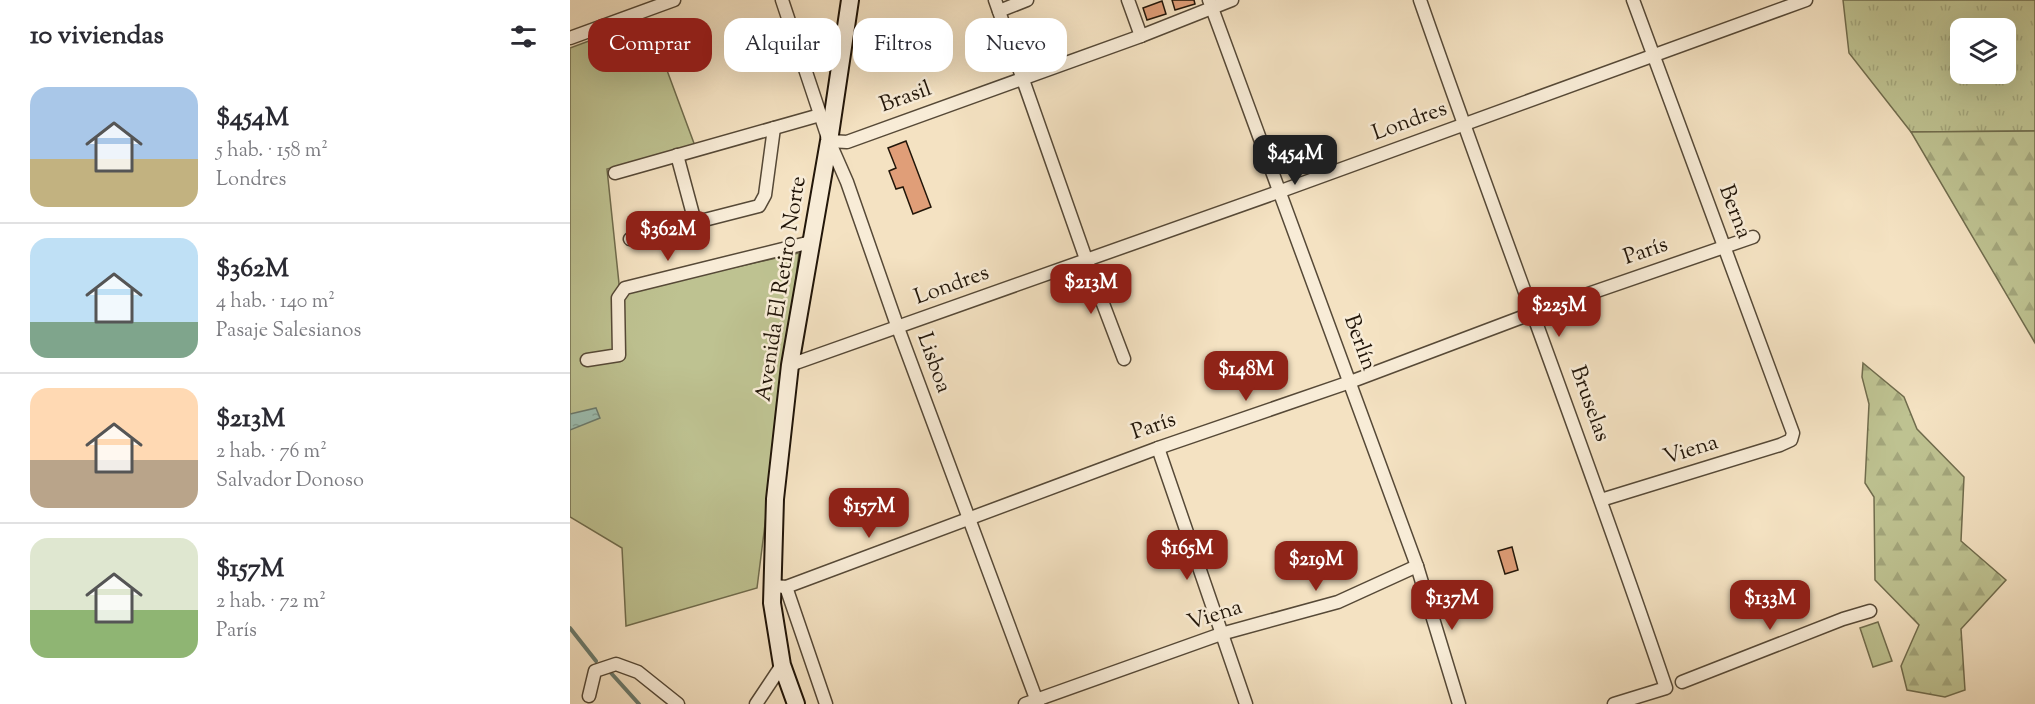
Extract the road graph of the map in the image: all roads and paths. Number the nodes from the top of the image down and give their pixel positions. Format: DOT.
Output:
graph roads {
  1 [pos="674,0"];
  2 [pos="782,0"];
  3 [pos="850,0"];
  4 [pos="1027,0"];
  5 [pos="1128,0"];
  6 [pos="1232,0"];
  7 [pos="1420,0"];
  8 [pos="1633,0"];
  9 [pos="1806,0"];
  10 [pos="1211,4"];
  11 [pos="997,6"];
  12 [pos="1141,36"];
  13 [pos="570,38"];
  14 [pos="1652,56"];
  15 [pos="1023,78"];
  16 [pos="820,115"];
  17 [pos="1464,125"];
  18 [pos="774,128"];
  19 [pos="829,141"];
  20 [pos="677,155"];
  21 [pos="615,173"];
  22 [pos="1281,191"];
  23 [pos="695,222"];
  24 [pos="1753,237"];
  25 [pos="630,239"];
  26 [pos="811,242"];
  27 [pos="1725,248"];
  28 [pos="1086,259"];
  29 [pos="1533,313"];
  30 [pos="898,328"];
  31 [pos="1124,359"];
  32 [pos="587,360"];
  33 [pos="790,365"];
  34 [pos="1350,382"];
  35 [pos="1791,440"];
  36 [pos="1158,447"];
  37 [pos="1601,500"];
  38 [pos="968,517"];
  39 [pos="1417,566"];
  40 [pos="780,586"];
  41 [pos="1870,611"];
  42 [pos="1221,634"];
  43 [pos="782,665"];
  44 [pos="1682,681"];
  45 [pos="589,696"];
  46 [pos="1033,703"];
  47 [pos="678,704"];
  48 [pos="756,704"];
  49 [pos="796,704"];
  50 [pos="826,704"];
  51 [pos="1246,704"];
  52 [pos="1459,704"];
  53 [pos="1614,704"];
  1 -- 13 [label="street"];
  2 -- 16 [label="street, Lisboa"];
  3 -- 19 [label="street, Avenida El Retiro Norte"];
  4 -- 11 [label="street"];
  5 -- 12 [label="street"];
  6 -- 10 [label="street, Brasil"];
  7 -- 17 [label="street, Bruselas"];
  8 -- 14 [label="street, Berna"];
  9 -- 14 [label="street, Londres"];
  10 -- 12 [label="street, Brasil"];
  10 -- 22 [label="street, Berlín"];
  11 -- 15 [label="street"];
  12 -- 15 [label="street, Brasil"];
  14 -- 17 [label="street, Londres"];
  14 -- 27 [label="street, Berna"];
  15 -- 19 [label="street, Brasil"];
  15 -- 28 [label="street"];
  16 -- 18 [label="street"];
  16 -- 19 [label="street, Lisboa"];
  17 -- 22 [label="street, Londres"];
  17 -- 29 [label="street, Bruselas"];
  18 -- 20 [label="street"];
  18 -- 23 [label="street"];
  19 -- 26 [label="street, Avenida El Retiro Norte"];
  19 -- 30 [label="street, Lisboa"];
  20 -- 21 [label="street"];
  20 -- 23 [label="street"];
  22 -- 28 [label="street, Londres"];
  22 -- 34 [label="street, Berlín"];
  23 -- 25 [label="street"];
  24 -- 27 [label="street, París"];
  26 -- 32 [label="street"];
  26 -- 33 [label="street, Avenida El Retiro Norte"];
  27 -- 29 [label="street, París"];
  27 -- 35 [label="street, Berna"];
  28 -- 30 [label="street, Londres"];
  28 -- 31 [label="street"];
  29 -- 34 [label="street, París"];
  29 -- 37 [label="street, Bruselas"];
  30 -- 33 [label="street, Londres"];
  30 -- 38 [label="street, Lisboa"];
  33 -- 40 [label="street, Avenida El Retiro Norte"];
  34 -- 36 [label="street, París"];
  34 -- 39 [label="street, Berlín"];
  35 -- 37 [label="street, Viena"];
  36 -- 38 [label="street, París"];
  36 -- 42 [label="street"];
  37 -- 53 [label="street, Bruselas"];
  38 -- 40 [label="street, París"];
  38 -- 46 [label="street, Lisboa"];
  39 -- 42 [label="street, Viena"];
  39 -- 52 [label="street, Berlín"];
  40 -- 43 [label="street, Avenida El Retiro Norte"];
  40 -- 50 [label="street"];
  41 -- 44 [label="street"];
  42 -- 46 [label="street, Viena"];
  42 -- 51 [label="street"];
  43 -- 48 [label="street"];
  43 -- 49 [label="street, Avenida El Retiro Norte"];
  45 -- 47 [label="street"];
}
